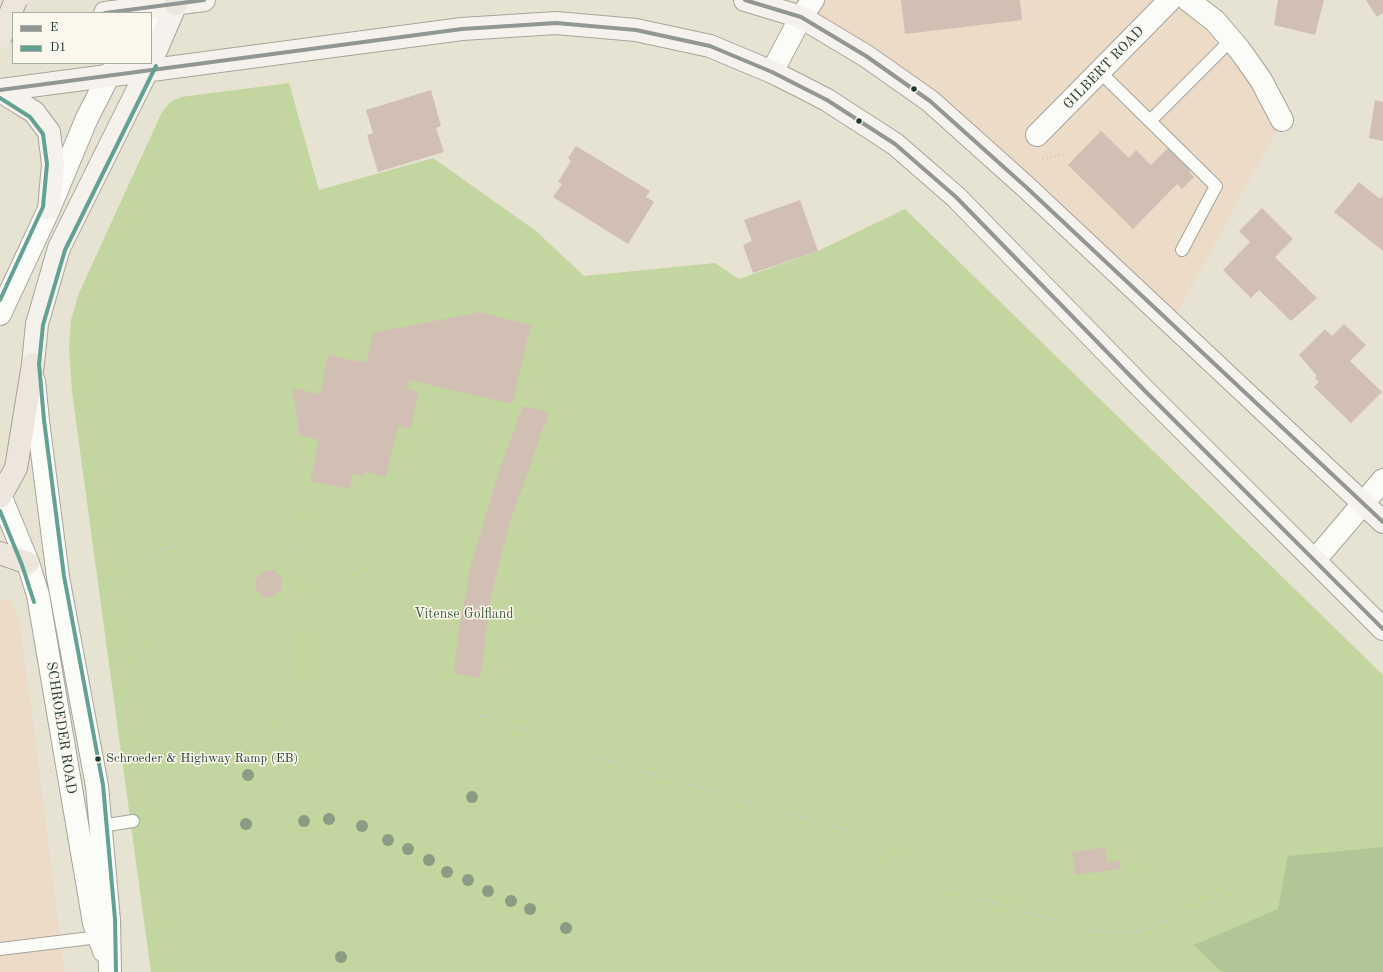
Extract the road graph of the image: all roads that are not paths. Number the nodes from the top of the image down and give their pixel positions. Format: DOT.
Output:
graph roads {
  1 [pos="16,0"];
  2 [pos="204,0"];
  3 [pos="745,0"];
  4 [pos="1170,0"];
  5 [pos="1188,0"];
  6 [pos="176,2"];
  7 [pos="807,9"];
  8 [pos="111,12"];
  9 [pos="12,25"];
  10 [pos="0,27"];
  11 [pos="152,29"];
  12 [pos="0,38"];
  13 [pos="1231,40"];
  14 [pos="152,60"];
  15 [pos="150,65"];
  16 [pos="114,69"];
  17 [pos="772,72"];
  18 [pos="1100,72"];
  19 [pos="0,91"];
  20 [pos="1282,120"];
  21 [pos="1150,121"];
  22 [pos="1037,135"];
  23 [pos="50,209"];
  24 [pos="1182,250"];
  25 [pos="0,314"];
  26 [pos="33,364"];
  27 [pos="1383,480"];
  28 [pos="0,496"];
  29 [pos="1363,502"];
  30 [pos="1383,522"];
  31 [pos="0,553"];
  32 [pos="1315,560"];
  33 [pos="28,563"];
  34 [pos="1383,629"];
  35 [pos="133,821"];
  36 [pos="102,826"];
  37 [pos="98,937"];
  38 [pos="0,949"];
  39 [pos="109,969"];
  1 -- 12 [label="highway, bridge"];
  2 -- 6 [label="main road"];
  3 -- 7 [label="main road"];
  4 -- 18 [label="street, GILBERT ROAD"];
  5 -- 13 [label="street"];
  6 -- 8 [label="main road"];
  6 -- 11 [label="street"];
  6 -- 14 [label="main road, SCHROEDER ROAD"];
  7 -- 17 [label="street"];
  7 -- 29 [label="main road"];
  9 -- 10 [label="main road"];
  13 -- 20 [label="street"];
  13 -- 21 [label="lane"];
  15 -- 16 [label="main road"];
  15 -- 17 [label="main road"];
  15 -- 26 [label="main road, SCHROEDER ROAD"];
  16 -- 19 [label="main road"];
  16 -- 23 [label="street"];
  17 -- 32 [label="main road"];
  18 -- 21 [label="lane"];
  18 -- 22 [label="street, GILBERT ROAD"];
  19 -- 23 [label="main road"];
  21 -- 24 [label="lane"];
  23 -- 25 [label="street"];
  26 -- 28 [label="highway"];
  26 -- 36 [label="street, SCHROEDER ROAD"];
  27 -- 29 [label="street"];
  28 -- 33 [label="street, SCHROEDER ROAD"];
  29 -- 30 [label="main road"];
  29 -- 32 [label="street"];
  31 -- 33 [label="highway"];
  32 -- 34 [label="main road"];
  33 -- 37 [label="street, SCHROEDER ROAD"];
  35 -- 36 [label="lane"];
  36 -- 39 [label="street, SCHROEDER ROAD"];
  37 -- 38 [label="lane"];
  37 -- 39 [label="street, SCHROEDER ROAD"];
}
